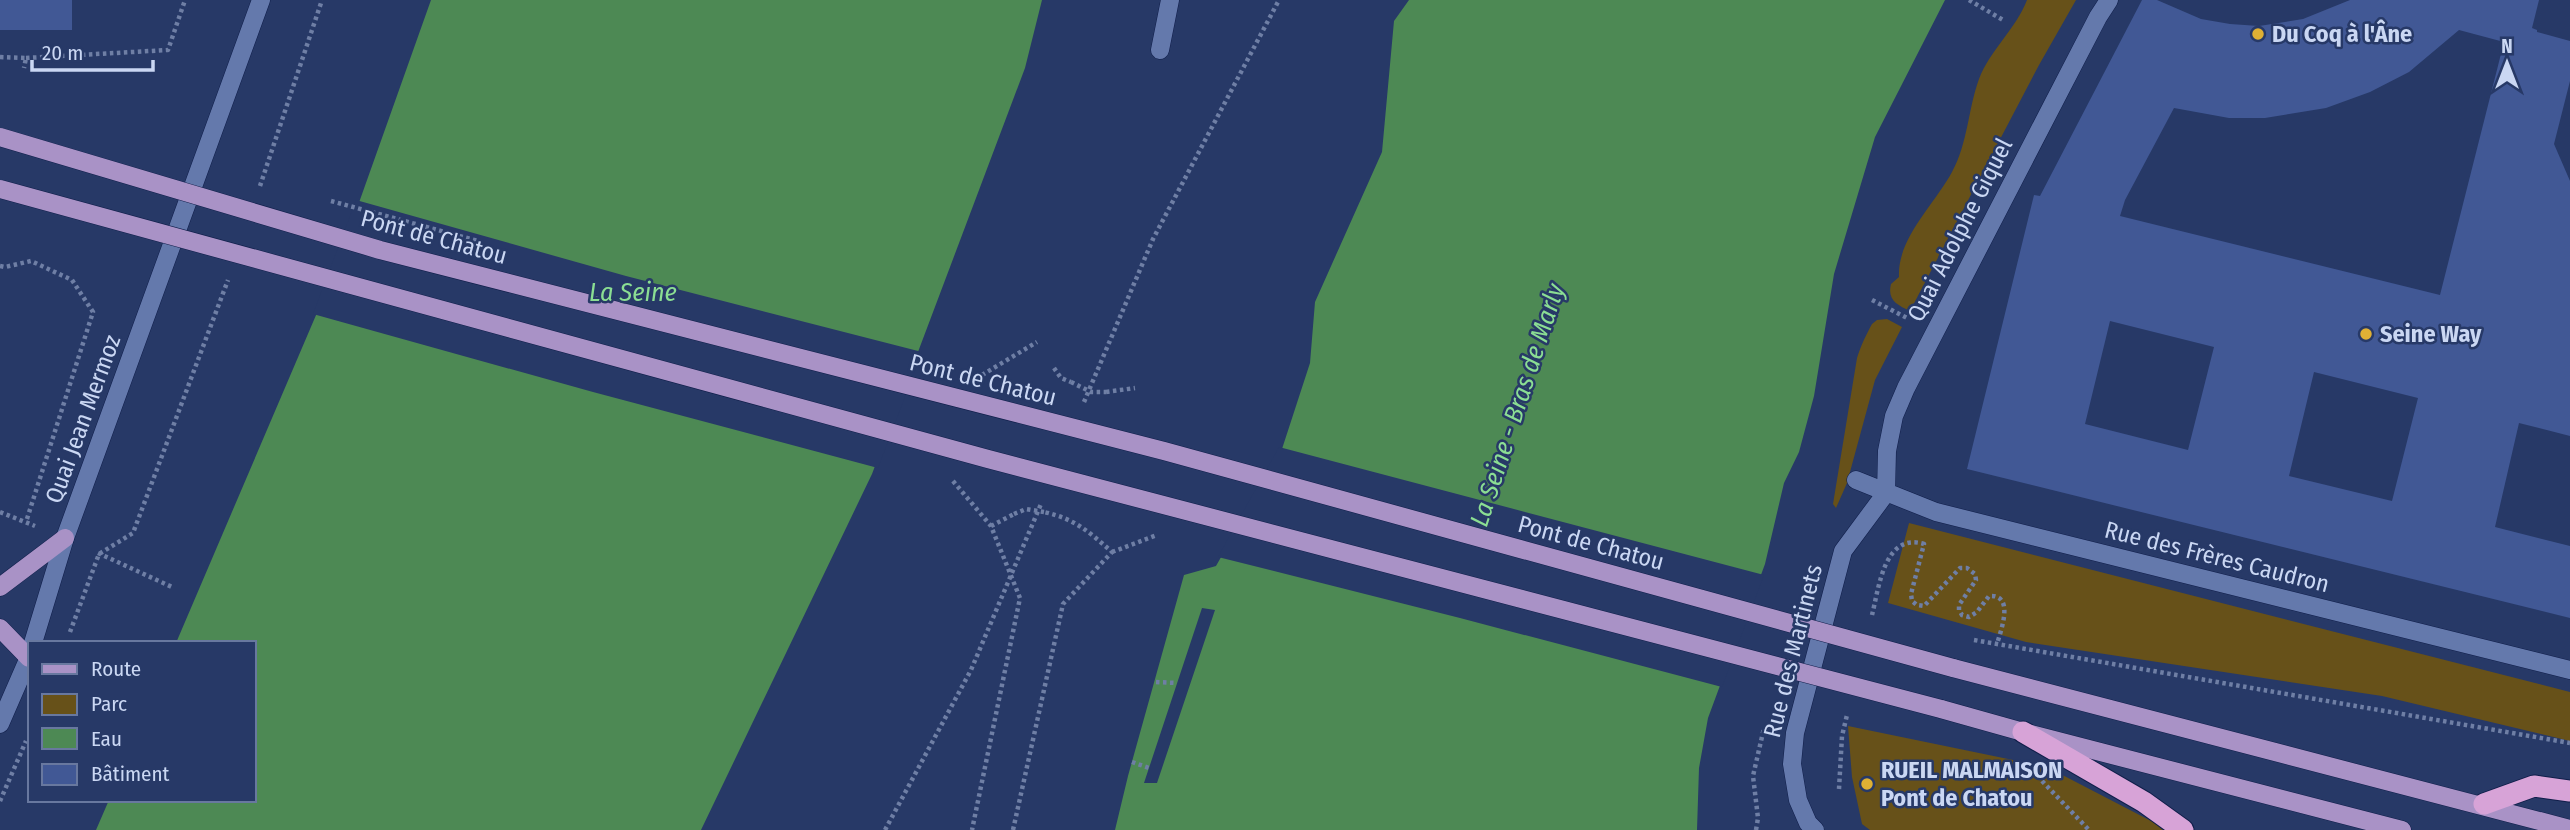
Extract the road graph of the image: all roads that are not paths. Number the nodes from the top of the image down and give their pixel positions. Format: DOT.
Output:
graph roads {
  1 [pos="261,0"];
  2 [pos="1170,0"];
  3 [pos="2109,0"];
  4 [pos="1160,50"];
  5 [pos="0,137"];
  6 [pos="0,190"];
  7 [pos="1856,480"];
  8 [pos="1886,493"];
  9 [pos="65,538"];
  10 [pos="0,587"];
  11 [pos="0,628"];
  12 [pos="34,641"];
  13 [pos="28,650"];
  14 [pos="28,659"];
  15 [pos="2570,670"];
  16 [pos="0,724"];
  17 [pos="2023,732"];
  18 [pos="2570,791"];
  19 [pos="2484,804"];
  20 [pos="2570,829"];
  21 [pos="1815,830"];
  22 [pos="2183,830"];
  23 [pos="2402,830"];
  1 -- 9 [label="street, Quai Jean Mermoz"];
  2 -- 4 [label="street"];
  3 -- 8 [label="street, Quai Adolphe Giquel"];
  5 -- 19 [label="main road, Pont de Chatou, bridge"];
  6 -- 17 [label="main road, bridge"];
  7 -- 8 [label="street, Rue des Frères Caudron"];
  8 -- 15 [label="street, Rue des Frères Caudron"];
  8 -- 21 [label="street, Rue des Martinets"];
  9 -- 10 [label="main road"];
  9 -- 12 [label="street, Quai Jean Mermoz"];
  11 -- 13 [label="main road"];
  14 -- 16 [label="street, Quai Jean Mermoz"];
  17 -- 22 [label="highway"];
  17 -- 23 [label="main road"];
  18 -- 19 [label="highway"];
  19 -- 20 [label="main road, Pont de Chatou"];
}
